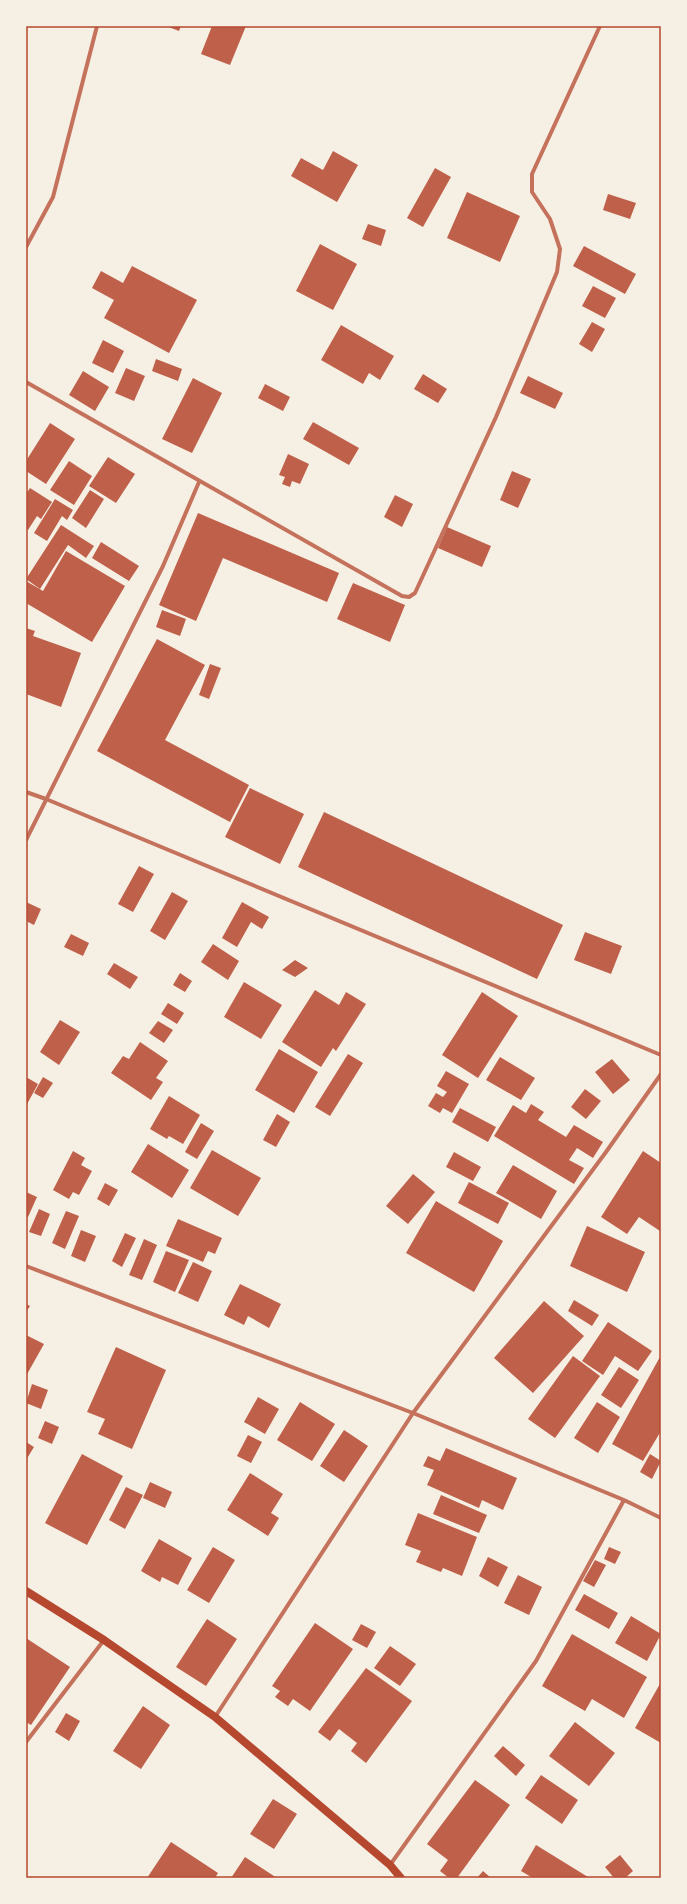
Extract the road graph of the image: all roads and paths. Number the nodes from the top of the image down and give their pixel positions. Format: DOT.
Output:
graph roads {
  1 [pos="96,26"];
  2 [pos="600,26"];
  3 [pos="26,246"];
  4 [pos="26,382"];
  5 [pos="199,482"];
  6 [pos="26,792"];
  7 [pos="46,799"];
  8 [pos="26,840"];
  9 [pos="661,1055"];
  10 [pos="661,1074"];
  11 [pos="26,1266"];
  12 [pos="413,1413"];
  13 [pos="624,1500"];
  14 [pos="661,1518"];
  15 [pos="26,1591"];
  16 [pos="104,1640"];
  17 [pos="215,1717"];
  18 [pos="26,1742"];
  19 [pos="390,1865"];
  20 [pos="401,1878"];
  1 -- 3 [label="street"];
  2 -- 5 [label="street"];
  4 -- 5 [label="street"];
  5 -- 7 [label="street"];
  6 -- 7 [label="street"];
  7 -- 8 [label="street"];
  7 -- 9 [label="street"];
  10 -- 12 [label="street"];
  11 -- 12 [label="street"];
  12 -- 13 [label="street"];
  12 -- 17 [label="street"];
  13 -- 14 [label="street"];
  13 -- 19 [label="street"];
  15 -- 16 [label="main road"];
  16 -- 17 [label="main road"];
  16 -- 18 [label="street"];
  17 -- 19 [label="main road"];
  19 -- 20 [label="main road"];
}
